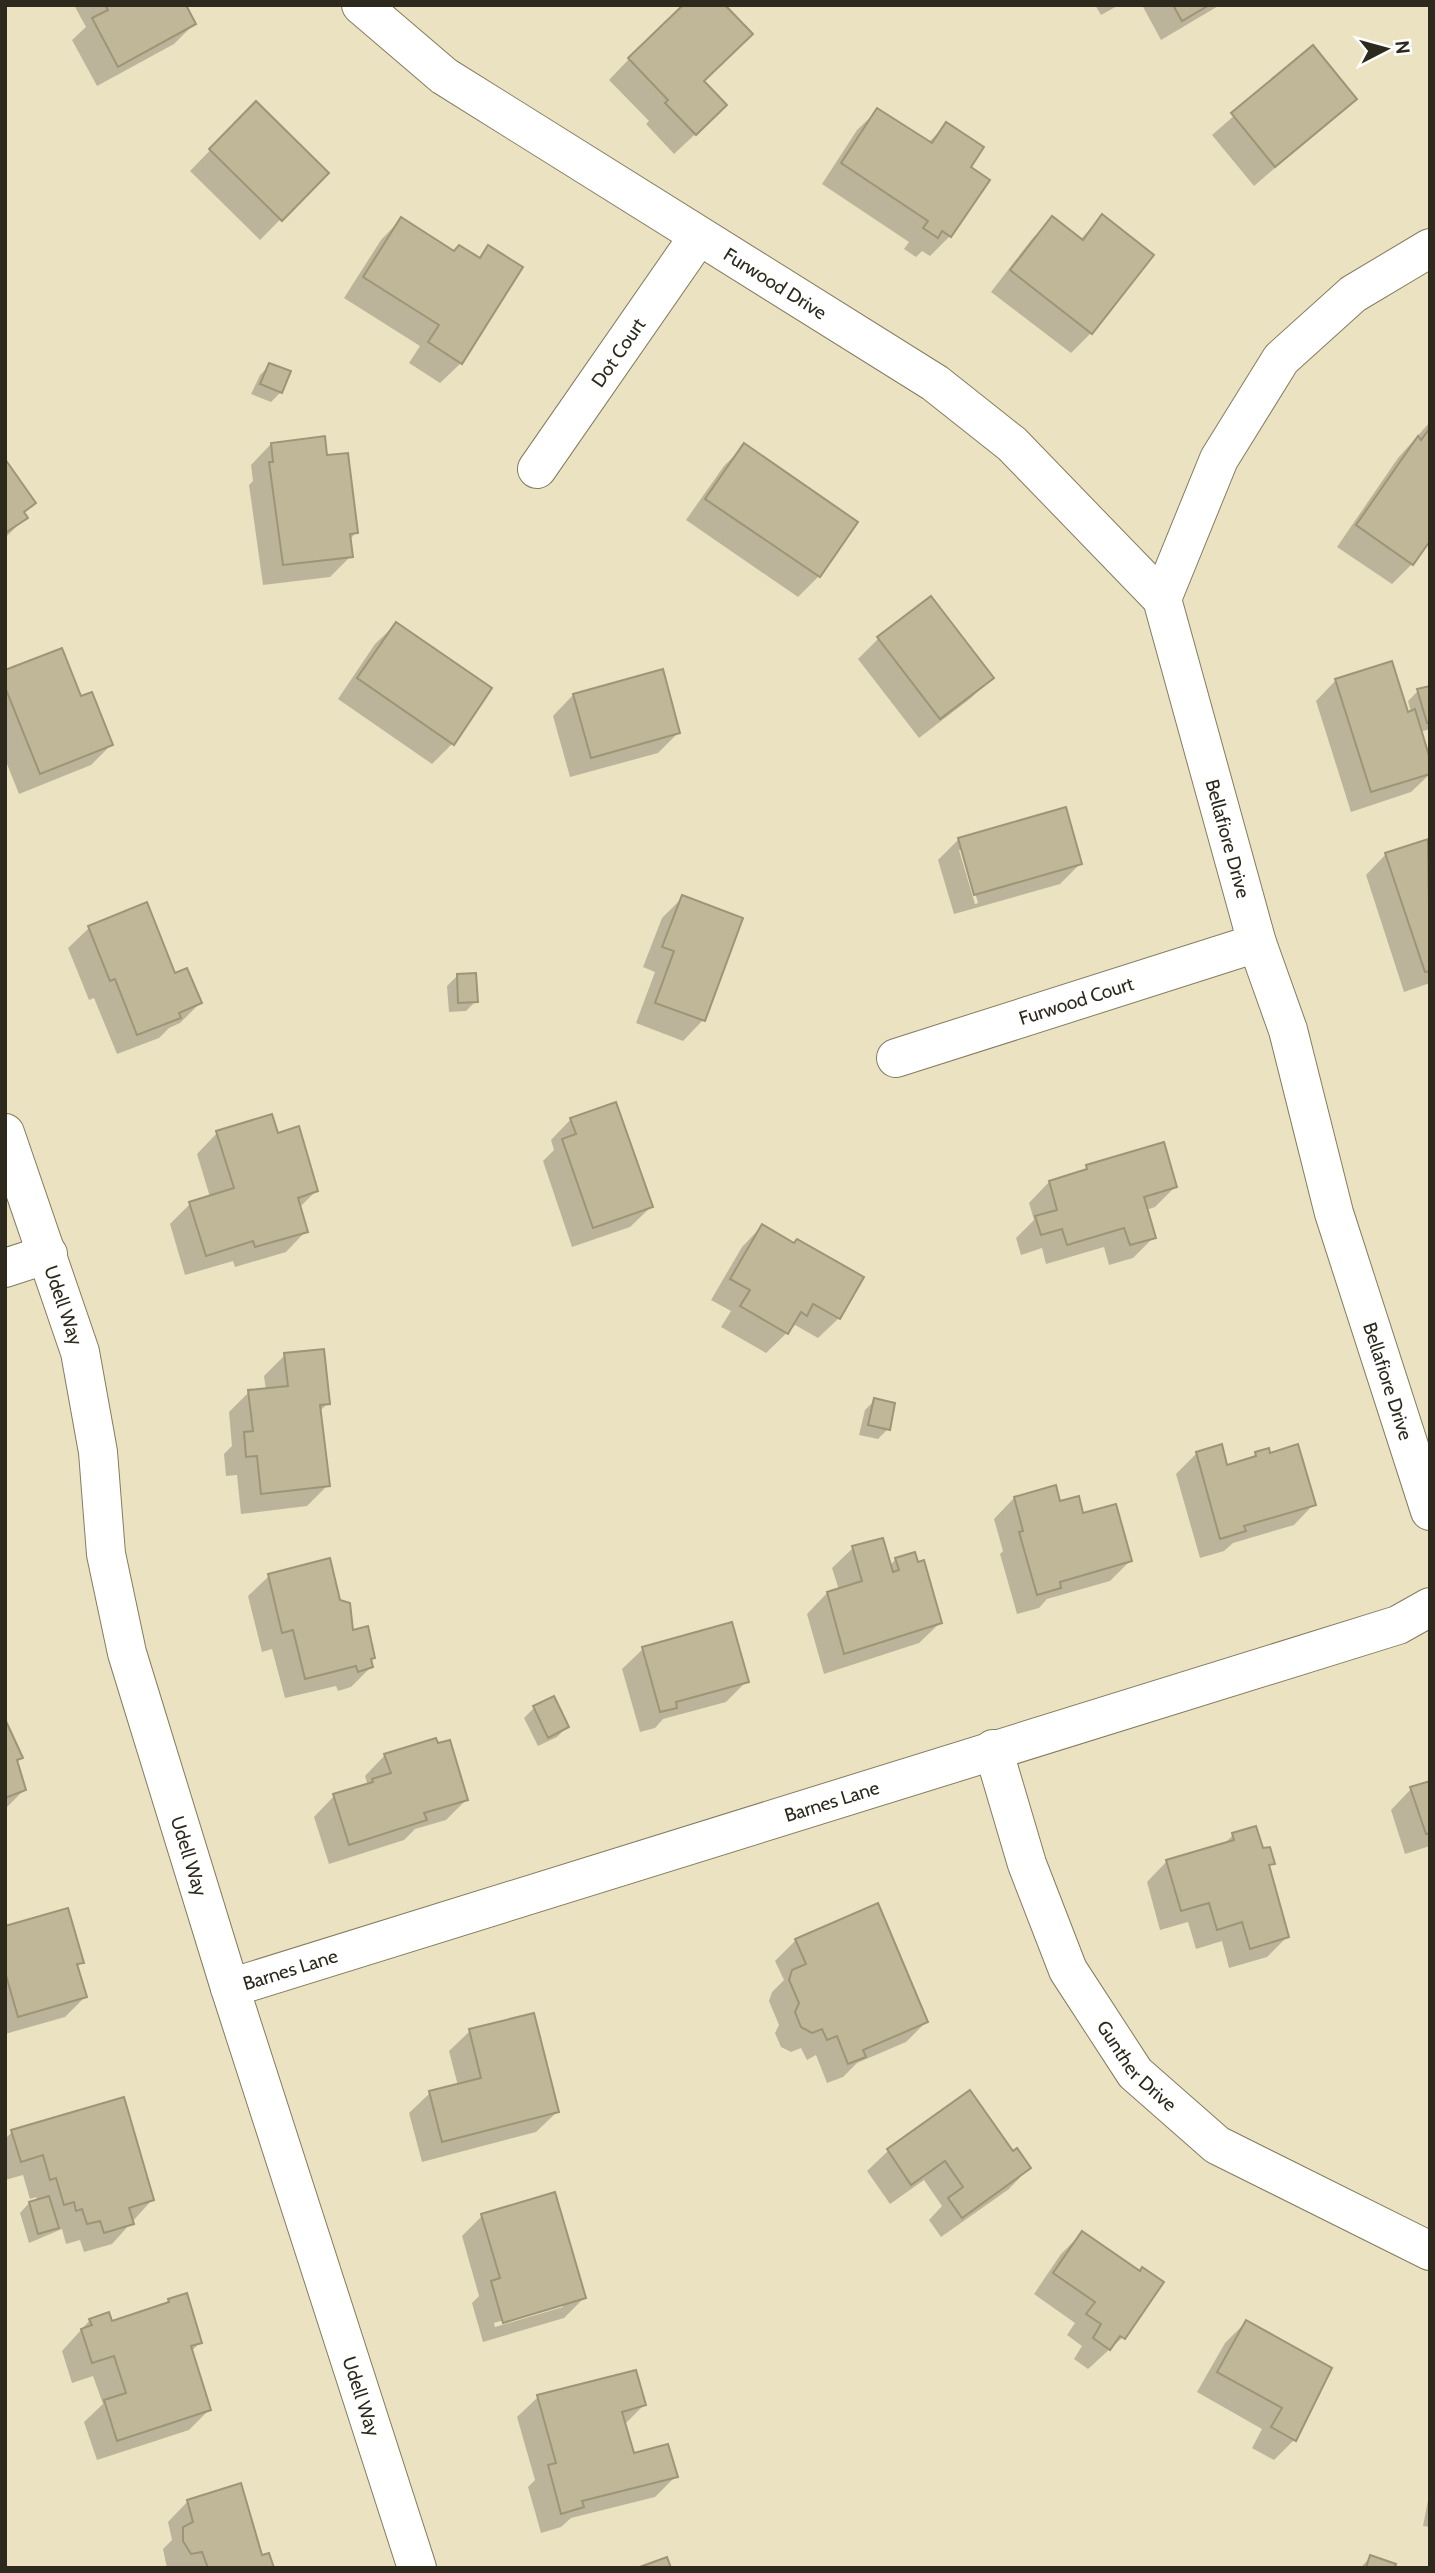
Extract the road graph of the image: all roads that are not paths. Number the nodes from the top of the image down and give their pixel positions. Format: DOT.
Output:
graph roads {
  1 [pos="361,5"];
  2 [pos="698,237"];
  3 [pos="1430,248"];
  4 [pos="537,470"];
  5 [pos="1162,599"];
  6 [pos="1257,943"];
  7 [pos="896,1058"];
  8 [pos="5,1133"];
  9 [pos="48,1254"];
  10 [pos="5,1268"];
  11 [pos="1430,1511"];
  12 [pos="1430,1606"];
  13 [pos="993,1749"];
  14 [pos="230,1988"];
  15 [pos="1430,2251"];
  16 [pos="417,2568"];
  1 -- 2 [label="street, Furwood Drive"];
  2 -- 4 [label="street, Dot Court"];
  2 -- 5 [label="street, Furwood Drive"];
  3 -- 5 [label="street"];
  5 -- 6 [label="street, Bellafiore Drive"];
  6 -- 7 [label="street, Furwood Court"];
  6 -- 11 [label="street, Bellafiore Drive"];
  8 -- 9 [label="street, Udell Way"];
  9 -- 10 [label="street"];
  9 -- 14 [label="street, Udell Way"];
  12 -- 13 [label="street, Barnes Lane"];
  13 -- 14 [label="street, Barnes Lane"];
  13 -- 15 [label="street, Gunther Drive"];
  14 -- 16 [label="street, Udell Way"];
}
